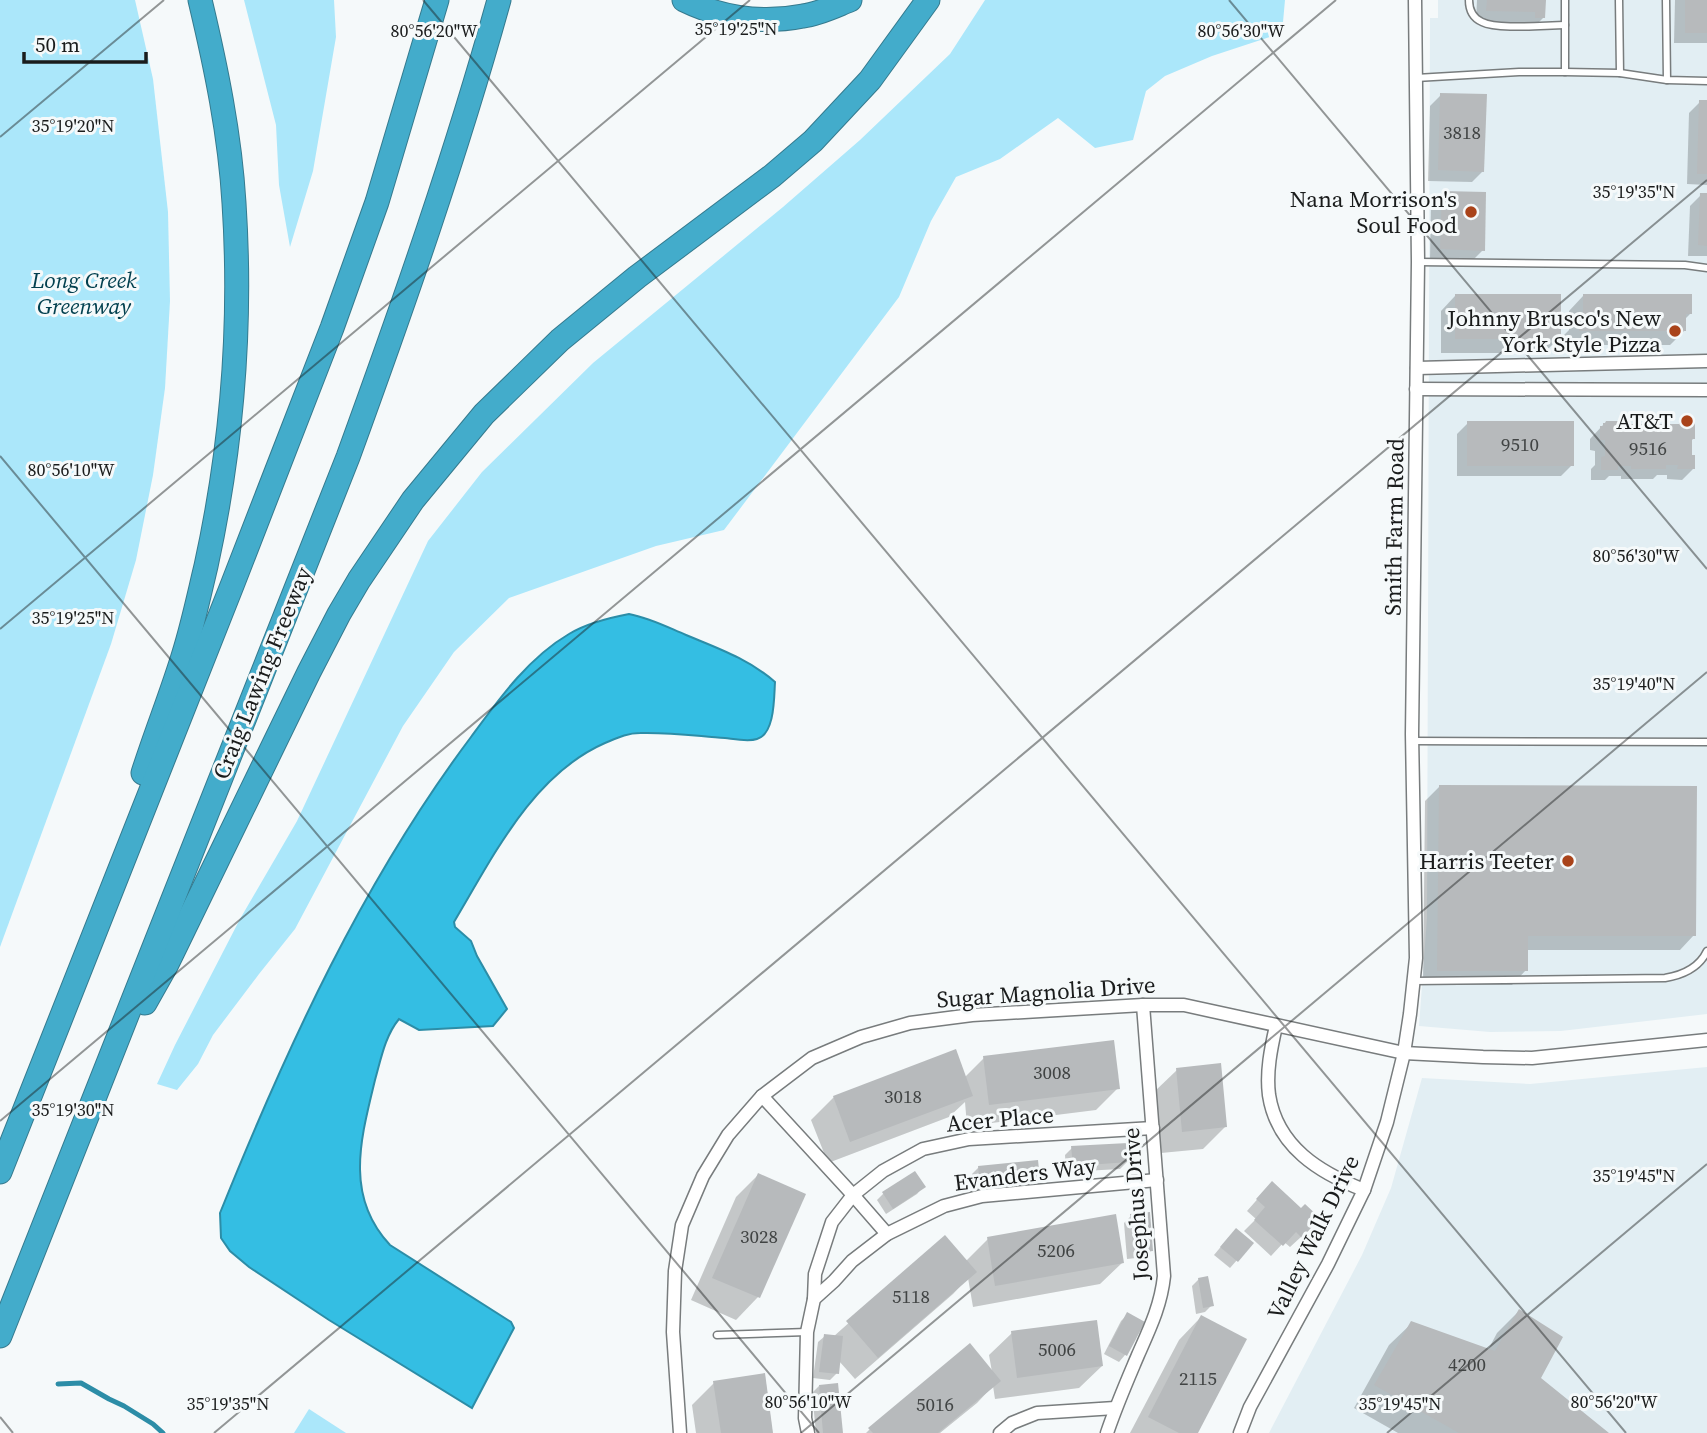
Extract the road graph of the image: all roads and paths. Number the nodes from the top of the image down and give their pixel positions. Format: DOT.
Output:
graph roads {
  1 [pos="200,0"];
  2 [pos="437,0"];
  3 [pos="499,0"];
  4 [pos="684,0"];
  5 [pos="850,0"];
  6 [pos="928,0"];
  7 [pos="1415,0"];
  8 [pos="1469,0"];
  9 [pos="1565,0"];
  10 [pos="1619,0"];
  11 [pos="1665,0"];
  12 [pos="1565,25"];
  13 [pos="1565,72"];
  14 [pos="1620,73"];
  15 [pos="1416,78"];
  16 [pos="1667,80"];
  17 [pos="1707,81"];
  18 [pos="1418,262"];
  19 [pos="1707,268"];
  20 [pos="1707,361"];
  21 [pos="1417,368"];
  22 [pos="1416,389"];
  23 [pos="1707,390"];
  24 [pos="1412,741"];
  25 [pos="1707,742"];
  26 [pos="91,939"];
  27 [pos="1707,951"];
  28 [pos="1414,981"];
  29 [pos="1143,1005"];
  30 [pos="1276,1026"];
  31 [pos="1707,1040"];
  32 [pos="1404,1053"];
  33 [pos="107,1069"];
  34 [pos="762,1096"];
  35 [pos="1153,1128"];
  36 [pos="0,1172"];
  37 [pos="1157,1180"];
  38 [pos="1364,1190"];
  39 [pos="853,1195"];
  40 [pos="887,1234"];
  41 [pos="814,1299"];
  42 [pos="807,1332"];
  43 [pos="717,1335"];
  44 [pos="0,1336"];
  45 [pos="1115,1408"];
  46 [pos="680,1433"];
  47 [pos="808,1433"];
  48 [pos="1000,1433"];
  49 [pos="1107,1433"];
  50 [pos="1240,1433"];
  1 -- 26 [label="highway"];
  2 -- 26 [label="highway"];
  3 -- 33 [label="highway, Craig Lawing Freeway"];
  4 -- 5 [label="highway"];
  6 -- 33 [label="highway"];
  7 -- 15 [label="street, Smith Farm Road"];
  8 -- 12 [label="lane"];
  9 -- 12 [label="lane"];
  10 -- 14 [label="lane"];
  11 -- 16 [label="lane"];
  12 -- 13 [label="lane"];
  13 -- 14 [label="lane"];
  13 -- 15 [label="lane"];
  14 -- 16 [label="lane"];
  15 -- 18 [label="street, Smith Farm Road"];
  16 -- 17 [label="lane"];
  18 -- 19 [label="lane"];
  18 -- 21 [label="street, Smith Farm Road"];
  20 -- 21 [label="street"];
  21 -- 22 [label="street, Smith Farm Road"];
  22 -- 23 [label="street"];
  22 -- 24 [label="street, Smith Farm Road"];
  24 -- 25 [label="lane"];
  24 -- 28 [label="street, Smith Farm Road"];
  26 -- 36 [label="highway"];
  27 -- 28 [label="lane"];
  28 -- 32 [label="street, Smith Farm Road"];
  29 -- 30 [label="street, Sugar Magnolia Drive"];
  29 -- 34 [label="street, Sugar Magnolia Drive"];
  29 -- 35 [label="street, Josephus Drive"];
  30 -- 32 [label="street, Sugar Magnolia Drive"];
  30 -- 38 [label="street"];
  31 -- 32 [label="street, Sugar Magnolia Drive"];
  32 -- 38 [label="street, Valley Walk Drive"];
  33 -- 44 [label="highway, Craig Lawing Freeway"];
  34 -- 39 [label="street"];
  34 -- 46 [label="street, Sugar Magnolia Drive"];
  35 -- 37 [label="street, Josephus Drive"];
  35 -- 39 [label="street, Acer Place"];
  37 -- 40 [label="street, Evanders Way"];
  37 -- 45 [label="street, Josephus Drive"];
  38 -- 50 [label="street, Valley Walk Drive"];
  39 -- 40 [label="street"];
  39 -- 41 [label="street, Acer Place"];
  40 -- 41 [label="street, Evanders Way"];
  41 -- 42 [label="street"];
  42 -- 43 [label="lane"];
  42 -- 47 [label="street"];
  45 -- 48 [label="street"];
  45 -- 49 [label="street, Josephus Drive"];
}
